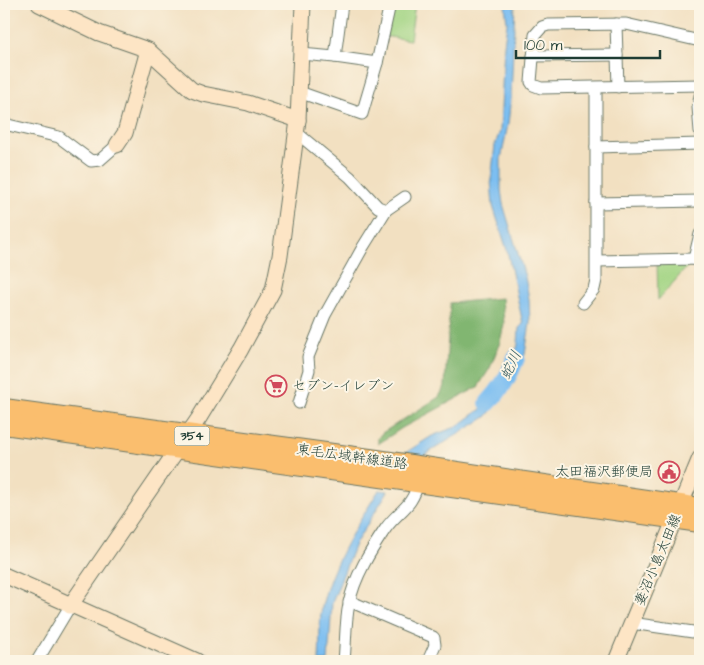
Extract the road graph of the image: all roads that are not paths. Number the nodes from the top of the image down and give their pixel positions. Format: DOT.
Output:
graph roads {
  1 [pos="39,4"];
  2 [pos="303,4"];
  3 [pos="342,4"];
  4 [pos="390,4"];
  5 [pos="616,24"];
  6 [pos="700,41"];
  7 [pos="148,50"];
  8 [pos="301,54"];
  9 [pos="617,55"];
  10 [pos="335,56"];
  11 [pos="533,56"];
  12 [pos="377,63"];
  13 [pos="700,85"];
  14 [pos="618,87"];
  15 [pos="596,88"];
  16 [pos="299,92"];
  17 [pos="700,96"];
  18 [pos="4,124"];
  19 [pos="298,126"];
  20 [pos="700,131"];
  21 [pos="700,144"];
  22 [pos="117,145"];
  23 [pos="596,147"];
  24 [pos="405,197"];
  25 [pos="700,201"];
  26 [pos="596,203"];
  27 [pos="386,210"];
  28 [pos="700,234"];
  29 [pos="697,260"];
  30 [pos="597,261"];
  31 [pos="584,304"];
  32 [pos="299,403"];
  33 [pos="4,409"];
  34 [pos="4,424"];
  35 [pos="182,442"];
  36 [pos="700,458"];
  37 [pos="421,478"];
  38 [pos="686,510"];
  39 [pos="700,522"];
  40 [pos="4,575"];
  41 [pos="349,602"];
  42 [pos="70,606"];
  43 [pos="632,623"];
  44 [pos="700,634"];
  45 [pos="37,661"];
  46 [pos="197,661"];
  47 [pos="344,661"];
  48 [pos="428,661"];
  49 [pos="616,661"];
  1 -- 7 [label="street"];
  2 -- 8 [label="street"];
  3 -- 10 [label="street"];
  4 -- 12 [label="street"];
  5 -- 6 [label="street"];
  5 -- 9 [label="street"];
  5 -- 11 [label="street"];
  7 -- 19 [label="street"];
  7 -- 22 [label="street"];
  8 -- 10 [label="street"];
  8 -- 16 [label="street"];
  9 -- 11 [label="street"];
  9 -- 14 [label="street"];
  10 -- 12 [label="street"];
  11 -- 15 [label="street"];
  12 -- 16 [label="street"];
  13 -- 14 [label="street"];
  14 -- 15 [label="street"];
  15 -- 23 [label="street"];
  16 -- 19 [label="street"];
  17 -- 20 [label="street"];
  18 -- 22 [label="street"];
  19 -- 27 [label="street"];
  19 -- 35 [label="street"];
  21 -- 23 [label="street"];
  23 -- 26 [label="street"];
  24 -- 27 [label="street"];
  25 -- 26 [label="street"];
  26 -- 30 [label="street"];
  27 -- 32 [label="street"];
  28 -- 29 [label="street"];
  29 -- 30 [label="street"];
  30 -- 31 [label="street"];
  33 -- 35 [label="highway, 東毛広域幹線道路 / 354"];
  34 -- 35 [label="highway, 東毛広域幹線道路 / 354"];
  35 -- 37 [label="highway, 東毛広域幹線道路 / 354"];
  35 -- 42 [label="street"];
  36 -- 38 [label="street, 妻沼小島太田線"];
  37 -- 38 [label="highway, 東毛広域幹線道路 / 354"];
  37 -- 41 [label="street"];
  38 -- 39 [label="highway, 東毛広域幹線道路 / 354"];
  38 -- 43 [label="street, 妻沼小島太田線"];
  40 -- 42 [label="street"];
  41 -- 47 [label="street"];
  41 -- 48 [label="street"];
  42 -- 45 [label="street"];
  42 -- 46 [label="street"];
  43 -- 44 [label="street"];
  43 -- 49 [label="street, 妻沼小島太田線"];
}
